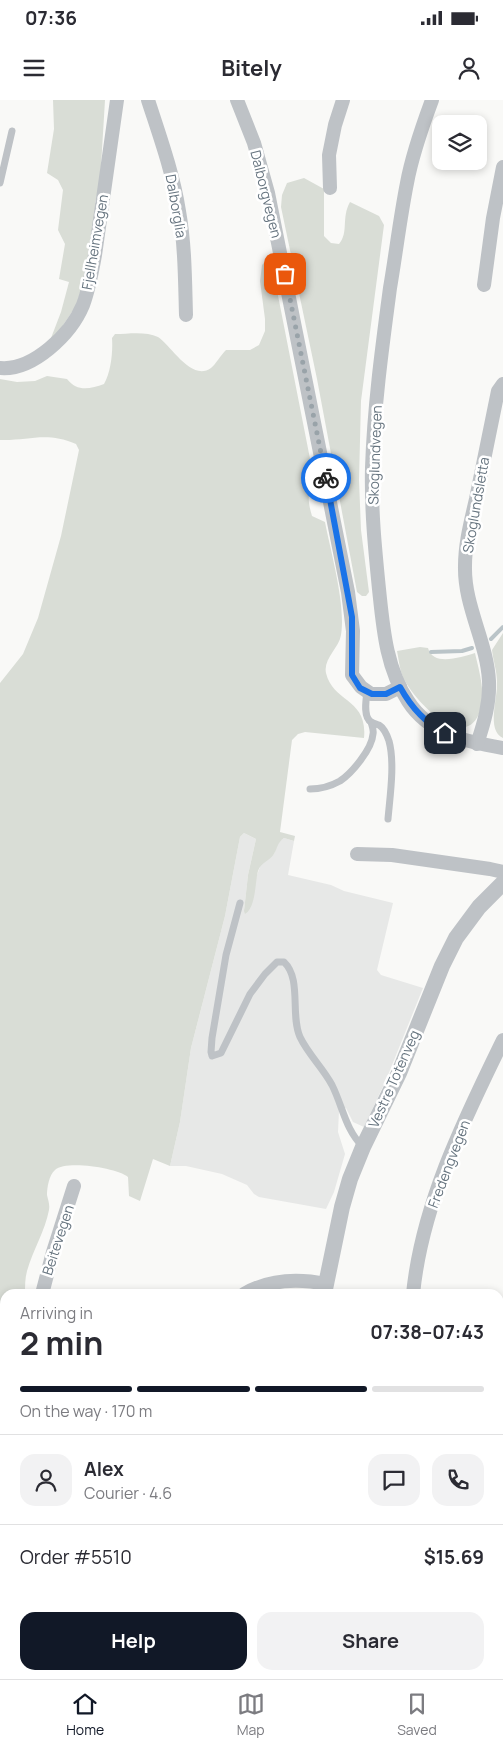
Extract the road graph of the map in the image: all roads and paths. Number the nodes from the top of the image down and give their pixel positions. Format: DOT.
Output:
graph roads {
  1 [pos="117,100"];
  2 [pos="148,100"];
  3 [pos="238,100"];
  4 [pos="343,100"];
  5 [pos="432,100"];
  6 [pos="12,131"];
  7 [pos="503,167"];
  8 [pos="0,183"];
  9 [pos="330,188"];
  10 [pos="484,285"];
  11 [pos="186,315"];
  12 [pos="0,368"];
  13 [pos="503,384"];
  14 [pos="400,687"];
  15 [pos="367,692"];
  16 [pos="371,722"];
  17 [pos="477,744"];
  18 [pos="503,748"];
  19 [pos="310,789"];
  20 [pos="388,820"];
  21 [pos="357,854"];
  22 [pos="503,872"];
  23 [pos="503,883"];
  24 [pos="240,903"];
  25 [pos="503,1040"];
  26 [pos="363,1147"];
  27 [pos="74,1186"];
  28 [pos="43,1289"];
  29 [pos="255,1289"];
  30 [pos="325,1289"];
  31 [pos="414,1289"];
  1 -- 12 [label="street, Fjellheimvegen"];
  2 -- 11 [label="street, Dalborglia"];
  3 -- 15 [label="street, Dalborgvegen"];
  4 -- 9 [label="street"];
  5 -- 14 [label="street, Skoglundvegen"];
  6 -- 8 [label="lane"];
  7 -- 10 [label="street"];
  13 -- 17 [label="street, Skoglundsletta"];
  14 -- 15 [label="street"];
  14 -- 17 [label="street, Skoglundvegen"];
  15 -- 16 [label="lane"];
  16 -- 19 [label="lane"];
  16 -- 20 [label="lane"];
  17 -- 18 [label="street, Skoglundvegen"];
  21 -- 22 [label="street"];
  23 -- 26 [label="street, Vestre Totenveg"];
  24 -- 26 [label="lane"];
  25 -- 31 [label="street, Fredengvegen"];
  26 -- 30 [label="street, Vestre Totenveg"];
  27 -- 28 [label="street, Beitevegen"];
  29 -- 30 [label="street"];
}
